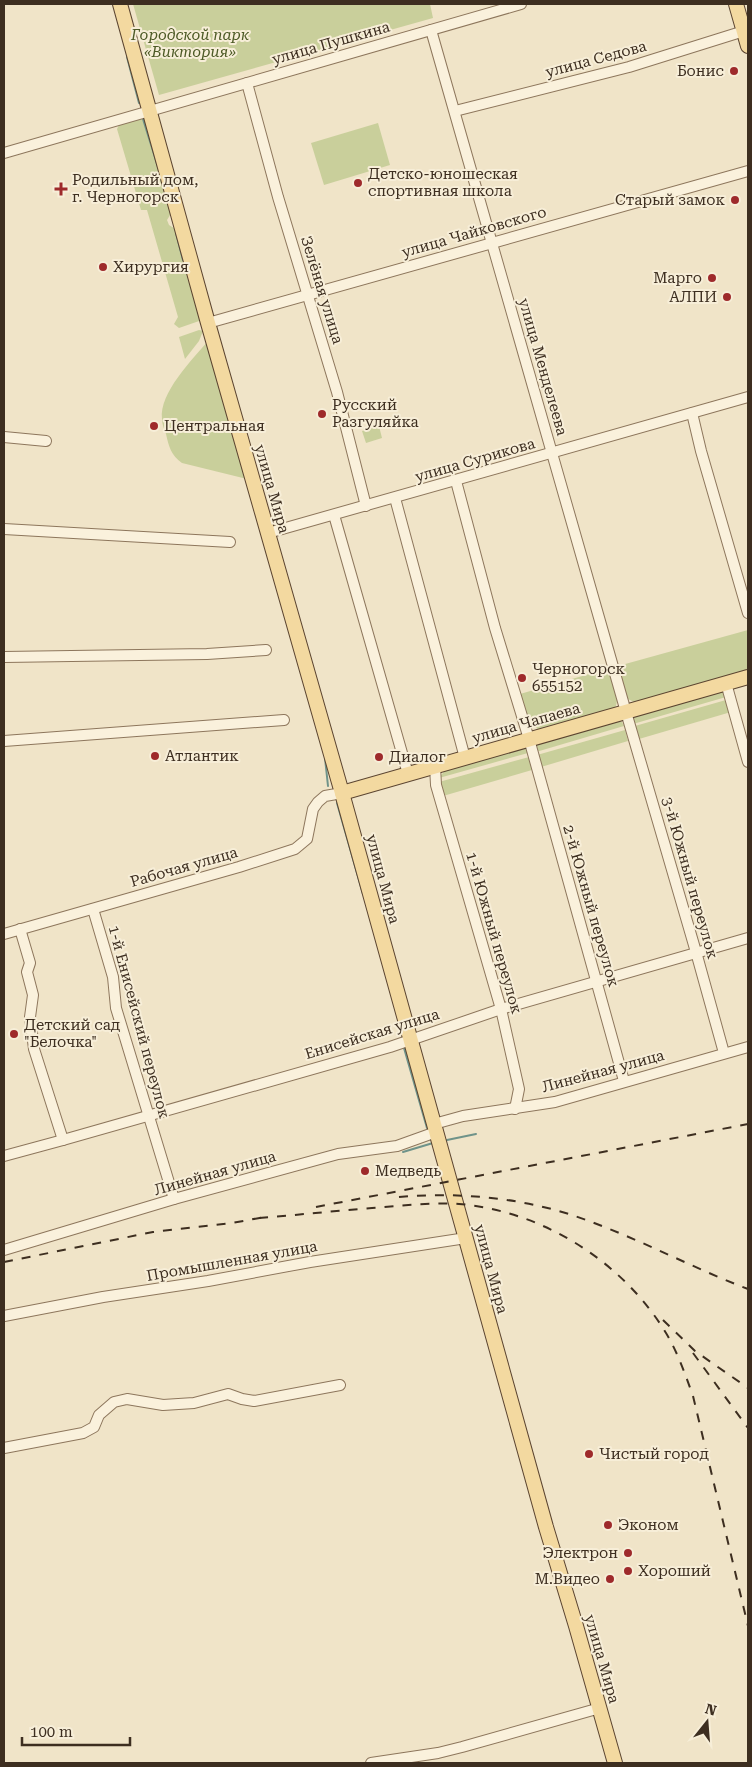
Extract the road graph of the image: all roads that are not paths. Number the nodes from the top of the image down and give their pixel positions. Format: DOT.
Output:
graph roads {
  1 [pos="120,4"];
  2 [pos="521,4"];
  3 [pos="736,4"];
  4 [pos="431,30"];
  5 [pos="744,30"];
  6 [pos="748,46"];
  7 [pos="247,82"];
  8 [pos="149,111"];
  9 [pos="455,111"];
  10 [pos="4,153"];
  11 [pos="748,171"];
  12 [pos="492,242"];
  13 [pos="307,295"];
  14 [pos="208,323"];
  15 [pos="748,397"];
  16 [pos="692,413"];
  17 [pos="4,437"];
  18 [pos="46,441"];
  19 [pos="552,454"];
  20 [pos="456,481"];
  21 [pos="395,498"];
  22 [pos="366,506"];
  23 [pos="334,515"];
  24 [pos="4,529"];
  25 [pos="268,533"];
  26 [pos="230,542"];
  27 [pos="748,614"];
  28 [pos="266,650"];
  29 [pos="4,657"];
  30 [pos="748,677"];
  31 [pos="726,683"];
  32 [pos="626,712"];
  33 [pos="284,720"];
  34 [pos="529,739"];
  35 [pos="4,741"];
  36 [pos="465,758"];
  37 [pos="748,762"];
  38 [pos="435,766"];
  39 [pos="408,774"];
  40 [pos="342,793"];
  41 [pos="92,909"];
  42 [pos="20,929"];
  43 [pos="4,934"];
  44 [pos="748,938"];
  45 [pos="696,952"];
  46 [pos="597,982"];
  47 [pos="500,1009"];
  48 [pos="410,1040"];
  49 [pos="748,1047"];
  50 [pos="724,1053"];
  51 [pos="624,1081"];
  52 [pos="515,1109"];
  53 [pos="148,1115"];
  54 [pos="435,1128"];
  55 [pos="64,1140"];
  56 [pos="4,1156"];
  57 [pos="174,1199"];
  58 [pos="466,1238"];
  59 [pos="4,1250"];
  60 [pos="4,1316"];
  61 [pos="340,1385"];
  62 [pos="4,1448"];
  63 [pos="600,1708"];
  64 [pos="371,1763"];
  65 [pos="615,1763"];
  1 -- 8 [label="main road, улица Мира"];
  2 -- 4 [label="street, улица Пушкина"];
  3 -- 5 [label="main road"];
  4 -- 7 [label="street, улица Пушкина"];
  4 -- 9 [label="street, улица Менделеева"];
  5 -- 6 [label="main road"];
  5 -- 9 [label="street, улица Седова"];
  7 -- 8 [label="street, улица Пушкина"];
  7 -- 13 [label="street, Зелёная улица"];
  8 -- 10 [label="street, улица Пушкина"];
  8 -- 14 [label="main road, улица Мира"];
  9 -- 12 [label="street, улица Менделеева"];
  11 -- 12 [label="street, улица Чайковского"];
  12 -- 13 [label="street, улица Чайковского"];
  12 -- 19 [label="street, улица Менделеева"];
  13 -- 14 [label="street, улица Чайковского"];
  13 -- 22 [label="street, Зелёная улица"];
  14 -- 25 [label="main road, улица Мира"];
  15 -- 16 [label="street, улица Сурикова"];
  16 -- 19 [label="street, улица Сурикова"];
  16 -- 27 [label="street"];
  17 -- 18 [label="street"];
  19 -- 20 [label="street, улица Сурикова"];
  19 -- 32 [label="street, улица Менделеева"];
  20 -- 21 [label="street, улица Сурикова"];
  20 -- 34 [label="street, 2-й Южный переулок"];
  21 -- 22 [label="street, улица Сурикова"];
  21 -- 36 [label="street"];
  22 -- 23 [label="street, улица Сурикова"];
  23 -- 25 [label="street, улица Сурикова"];
  23 -- 39 [label="street"];
  24 -- 26 [label="street"];
  25 -- 40 [label="main road, улица Мира"];
  28 -- 29 [label="street"];
  30 -- 31 [label="main road, улица Чапаева"];
  31 -- 32 [label="main road, улица Чапаева"];
  31 -- 37 [label="street"];
  32 -- 34 [label="main road, улица Чапаева"];
  32 -- 45 [label="street, 3-й Южный переулок"];
  33 -- 35 [label="street"];
  34 -- 36 [label="main road, улица Чапаева"];
  34 -- 46 [label="street, 2-й Южный переулок"];
  36 -- 38 [label="main road, улица Чапаева"];
  38 -- 39 [label="main road, улица Чапаева"];
  38 -- 47 [label="street, 1-й Южный переулок"];
  39 -- 40 [label="main road, улица Чапаева"];
  40 -- 41 [label="street, Рабочая улица"];
  40 -- 48 [label="main road, улица Мира"];
  41 -- 42 [label="street, Рабочая улица"];
  41 -- 53 [label="street, 1-й Енисейский переулок"];
  42 -- 43 [label="street, Рабочая улица"];
  42 -- 55 [label="street"];
  44 -- 45 [label="street, Енисейская улица"];
  45 -- 46 [label="street, Енисейская улица"];
  45 -- 50 [label="street, 3-й Южный переулок"];
  46 -- 47 [label="street, Енисейская улица"];
  46 -- 51 [label="street, 2-й Южный переулок"];
  47 -- 48 [label="street, Енисейская улица"];
  47 -- 52 [label="street, 1-й Южный переулок"];
  48 -- 53 [label="street, Енисейская улица"];
  48 -- 54 [label="main road, улица Мира"];
  49 -- 50 [label="street, Линейная улица"];
  50 -- 51 [label="street, Линейная улица"];
  51 -- 52 [label="street, Линейная улица"];
  52 -- 54 [label="street, Линейная улица"];
  53 -- 55 [label="street, Енисейская улица"];
  53 -- 57 [label="street, 1-й Енисейский переулок"];
  54 -- 57 [label="street, Линейная улица"];
  54 -- 58 [label="main road, улица Мира"];
  55 -- 56 [label="street, Енисейская улица"];
  57 -- 59 [label="street, Линейная улица"];
  58 -- 60 [label="street, Промышленная улица"];
  58 -- 63 [label="main road, улица Мира"];
  61 -- 62 [label="street"];
  63 -- 64 [label="street"];
  63 -- 65 [label="main road, улица Мира"];
}
